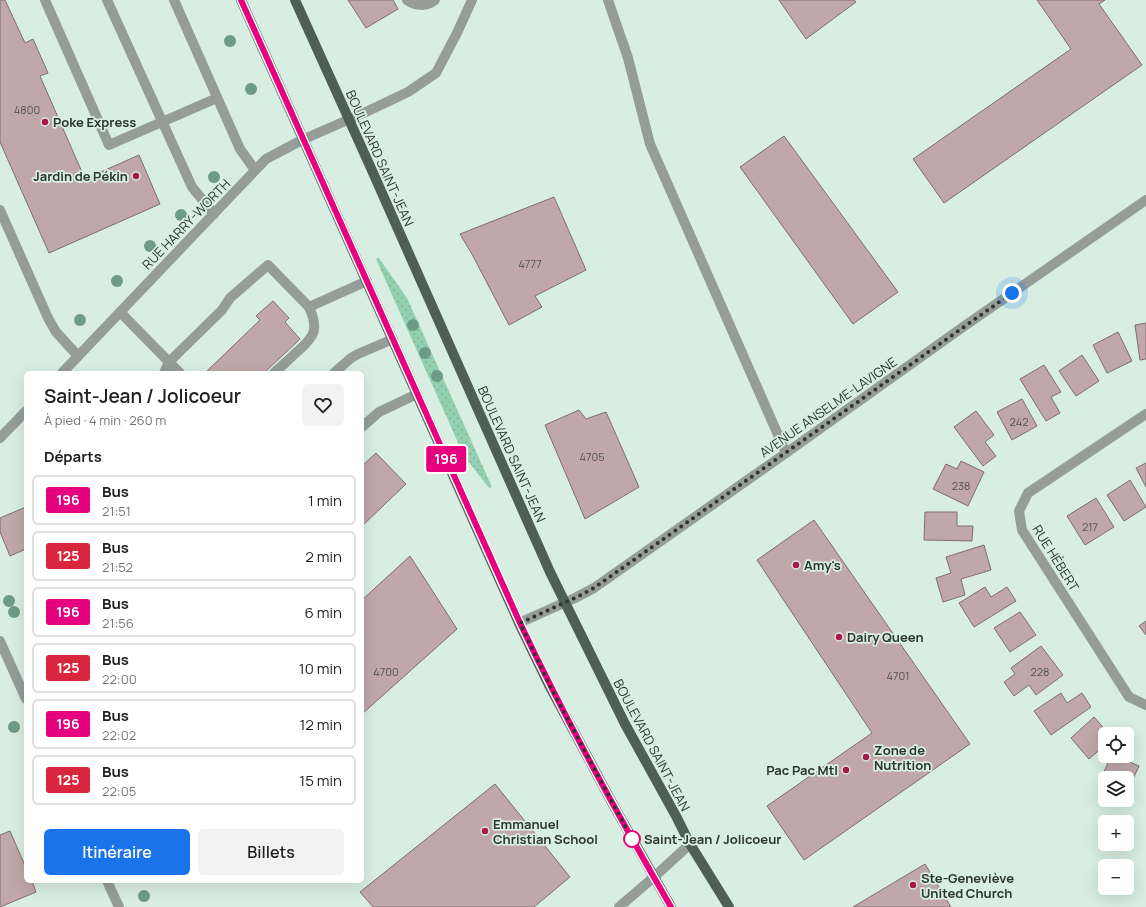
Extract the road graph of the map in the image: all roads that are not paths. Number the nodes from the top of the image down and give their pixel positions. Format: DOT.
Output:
graph roads {
  1 [pos="45,0"];
  2 [pos="107,0"];
  3 [pos="174,0"];
  4 [pos="241,0"];
  5 [pos="295,0"];
  6 [pos="408,0"];
  7 [pos="435,0"];
  8 [pos="472,0"];
  9 [pos="608,0"];
  10 [pos="217,98"];
  11 [pos="349,120"];
  12 [pos="162,122"];
  13 [pos="302,140"];
  14 [pos="255,170"];
  15 [pos="1146,200"];
  16 [pos="0,210"];
  17 [pos="214,214"];
  18 [pos="367,281"];
  19 [pos="309,307"];
  20 [pos="120,312"];
  21 [pos="393,339"];
  22 [pos="78,356"];
  23 [pos="169,362"];
  24 [pos="64,371"];
  25 [pos="165,371"];
  26 [pos="178,371"];
  27 [pos="276,371"];
  28 [pos="336,371"];
  29 [pos="417,394"];
  30 [pos="24,413"];
  31 [pos="1146,414"];
  32 [pos="364,425"];
  33 [pos="0,438"];
  34 [pos="786,453"];
  35 [pos="565,602"];
  36 [pos="520,623"];
  37 [pos="0,641"];
  38 [pos="24,695"];
  39 [pos="1146,705"];
  40 [pos="690,844"];
  41 [pos="654,877"];
  42 [pos="108,883"];
  43 [pos="120,907"];
  44 [pos="619,907"];
  45 [pos="671,907"];
  46 [pos="729,907"];
  1 -- 12 [label="street"];
  2 -- 12 [label="street"];
  3 -- 10 [label="street"];
  4 -- 13 [label="main road"];
  5 -- 11 [label="main road, BOULEVARD SAINT-JEAN"];
  6 -- 7 [label="street"];
  8 -- 11 [label="street, RUE HARRY-WORTH"];
  9 -- 34 [label="street"];
  10 -- 12 [label="street"];
  10 -- 14 [label="street"];
  11 -- 13 [label="street, RUE HARRY-WORTH"];
  11 -- 35 [label="main road, BOULEVARD SAINT-JEAN"];
  12 -- 17 [label="street"];
  13 -- 14 [label="street, RUE HARRY-WORTH"];
  13 -- 18 [label="main road"];
  14 -- 17 [label="street, RUE HARRY-WORTH"];
  15 -- 34 [label="street, AVENUE ANSELME-LAVIGNE"];
  16 -- 22 [label="street"];
  17 -- 20 [label="street, RUE HARRY-WORTH"];
  18 -- 19 [label="street"];
  18 -- 21 [label="main road"];
  19 -- 23 [label="street"];
  19 -- 27 [label="street"];
  20 -- 22 [label="street, RUE HARRY-WORTH"];
  20 -- 23 [label="street"];
  21 -- 28 [label="street"];
  21 -- 29 [label="main road"];
  22 -- 24 [label="street, RUE HARRY-WORTH"];
  23 -- 25 [label="street"];
  23 -- 26 [label="street"];
  29 -- 32 [label="street"];
  29 -- 36 [label="main road"];
  30 -- 33 [label="street"];
  31 -- 39 [label="street, RUE HÉBERT"];
  34 -- 35 [label="street, AVENUE ANSELME-LAVIGNE"];
  35 -- 36 [label="street, AVENUE ANSELME-LAVIGNE"];
  35 -- 40 [label="main road, BOULEVARD SAINT-JEAN"];
  36 -- 41 [label="main road"];
  37 -- 38 [label="street"];
  40 -- 41 [label="street"];
  40 -- 46 [label="main road, BOULEVARD SAINT-JEAN"];
  41 -- 44 [label="street"];
  41 -- 45 [label="main road"];
  42 -- 43 [label="street"];
}
